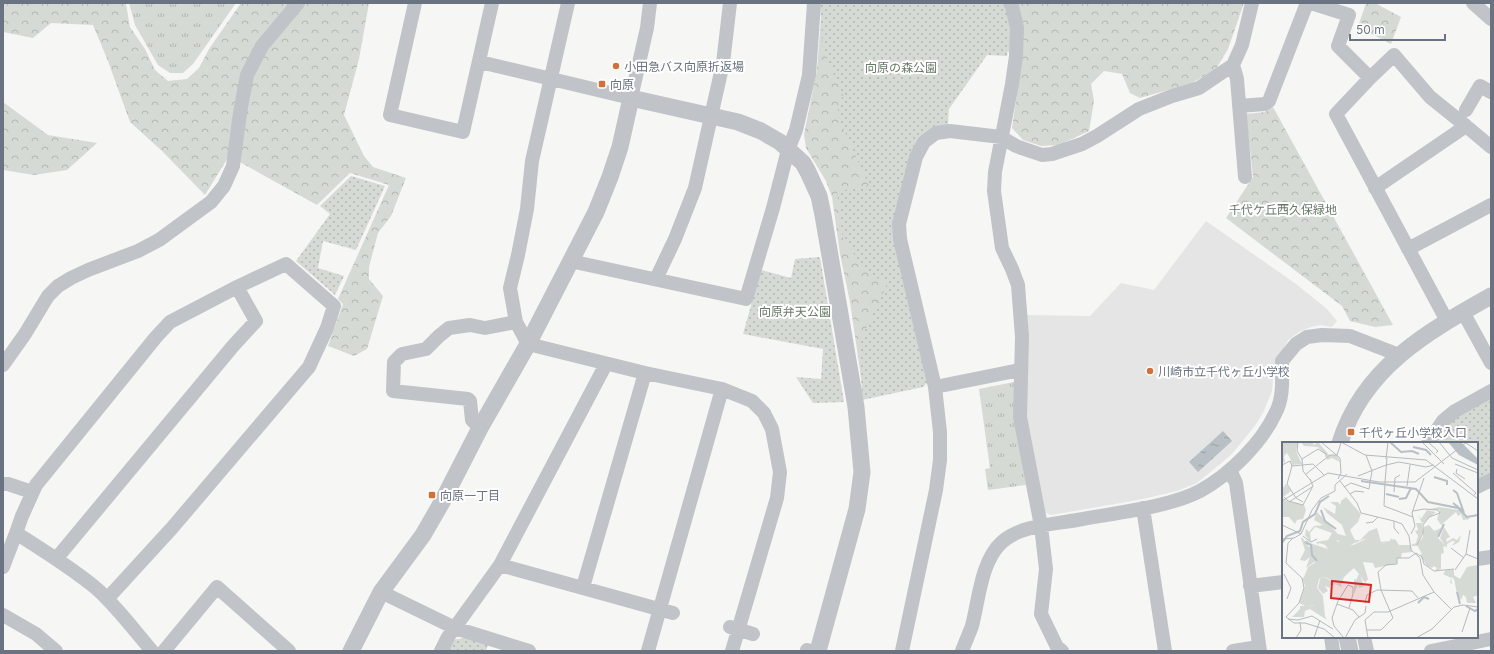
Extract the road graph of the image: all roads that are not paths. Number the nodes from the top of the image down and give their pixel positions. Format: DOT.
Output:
graph roads {
  1 [pos="298,3"];
  2 [pos="415,3"];
  3 [pos="492,3"];
  4 [pos="568,3"];
  5 [pos="650,3"];
  6 [pos="730,3"];
  7 [pos="814,3"];
  8 [pos="1010,3"];
  9 [pos="1252,3"];
  10 [pos="1307,3"];
  11 [pos="1311,3"];
  12 [pos="1473,3"];
  13 [pos="1491,19"];
  14 [pos="480,62"];
  15 [pos="1233,65"];
  16 [pos="1370,78"];
  17 [pos="550,79"];
  18 [pos="1491,92"];
  19 [pos="631,98"];
  20 [pos="1239,106"];
  21 [pos="1466,110"];
  22 [pos="710,116"];
  23 [pos="1466,126"];
  24 [pos="1001,137"];
  25 [pos="1491,147"];
  26 [pos="788,150"];
  27 [pos="1245,177"];
  28 [pos="1375,188"];
  29 [pos="1491,205"];
  30 [pos="1408,249"];
  31 [pos="570,261"];
  32 [pos="656,279"];
  33 [pos="237,286"];
  34 [pos="1491,296"];
  35 [pos="1463,312"];
  36 [pos="1447,320"];
  37 [pos="516,322"];
  38 [pos="528,344"];
  39 [pos="1399,355"];
  40 [pos="1491,363"];
  41 [pos="606,364"];
  42 [pos="3,365"];
  43 [pos="1020,370"];
  44 [pos="645,373"];
  45 [pos="935,387"];
  46 [pos="722,389"];
  47 [pos="1491,391"];
  48 [pos="480,428"];
  49 [pos="1340,442"];
  50 [pos="1429,442"];
  51 [pos="1230,470"];
  52 [pos="1491,480"];
  53 [pos="3,484"];
  54 [pos="1478,486"];
  55 [pos="32,492"];
  56 [pos="1142,508"];
  57 [pos="1041,526"];
  58 [pos="16,533"];
  59 [pos="1491,557"];
  60 [pos="56,559"];
  61 [pos="1478,559"];
  62 [pos="500,565"];
  63 [pos="3,567"];
  64 [pos="1282,582"];
  65 [pos="1250,586"];
  66 [pos="583,587"];
  67 [pos="381,592"];
  68 [pos="107,599"];
  69 [pos="666,611"];
  70 [pos="3,614"];
  71 [pos="455,628"];
  72 [pos="734,628"];
  73 [pos="753,634"];
  74 [pos="1331,638"];
  75 [pos="1348,638"];
  76 [pos="1364,638"];
  77 [pos="1491,639"];
  78 [pos="1260,649"];
  79 [pos="56,651"];
  80 [pos="152,651"];
  81 [pos="164,651"];
  82 [pos="289,651"];
  83 [pos="350,651"];
  84 [pos="441,651"];
  85 [pos="529,651"];
  86 [pos="648,651"];
  87 [pos="732,651"];
  88 [pos="812,651"];
  89 [pos="902,651"];
  90 [pos="962,651"];
  91 [pos="1062,651"];
  92 [pos="1165,651"];
  93 [pos="1233,651"];
  94 [pos="1333,651"];
  95 [pos="1350,651"];
  96 [pos="1367,651"];
  97 [pos="1431,651"];
  1 -- 42 [label="street"];
  2 -- 14 [label="street"];
  3 -- 14 [label="street"];
  4 -- 17 [label="street"];
  5 -- 19 [label="street"];
  6 -- 22 [label="street"];
  7 -- 26 [label="street"];
  8 -- 24 [label="street"];
  9 -- 15 [label="street"];
  10 -- 20 [label="street"];
  11 -- 16 [label="street"];
  12 -- 13 [label="street"];
  14 -- 17 [label="street"];
  15 -- 20 [label="street"];
  15 -- 24 [label="street"];
  16 -- 23 [label="street"];
  16 -- 28 [label="street"];
  17 -- 19 [label="street"];
  17 -- 37 [label="street"];
  18 -- 21 [label="street"];
  19 -- 22 [label="street"];
  19 -- 31 [label="street"];
  20 -- 27 [label="street"];
  22 -- 26 [label="street"];
  22 -- 32 [label="street"];
  23 -- 25 [label="street"];
  23 -- 28 [label="street"];
  24 -- 43 [label="street"];
  24 -- 45 [label="street"];
  26 -- 32 [label="street"];
  26 -- 88 [label="street"];
  28 -- 30 [label="street"];
  29 -- 30 [label="street"];
  30 -- 36 [label="street"];
  31 -- 32 [label="street"];
  31 -- 38 [label="street"];
  33 -- 55 [label="street"];
  33 -- 60 [label="street"];
  33 -- 68 [label="street"];
  34 -- 35 [label="street"];
  35 -- 36 [label="street"];
  35 -- 40 [label="street"];
  36 -- 39 [label="street"];
  37 -- 38 [label="street"];
  37 -- 48 [label="street"];
  38 -- 41 [label="street"];
  38 -- 48 [label="street"];
  39 -- 49 [label="street"];
  39 -- 51 [label="street"];
  41 -- 44 [label="street"];
  41 -- 62 [label="street"];
  43 -- 45 [label="street"];
  43 -- 57 [label="street"];
  44 -- 46 [label="street"];
  44 -- 66 [label="street"];
  45 -- 89 [label="street"];
  46 -- 69 [label="street"];
  46 -- 72 [label="street"];
  47 -- 50 [label="street"];
  48 -- 67 [label="street"];
  51 -- 56 [label="street"];
  51 -- 65 [label="street"];
  52 -- 54 [label="street"];
  53 -- 55 [label="street"];
  55 -- 58 [label="street"];
  56 -- 57 [label="street"];
  56 -- 92 [label="street"];
  57 -- 90 [label="street"];
  57 -- 91 [label="street"];
  58 -- 60 [label="street"];
  58 -- 63 [label="street"];
  59 -- 61 [label="street"];
  60 -- 68 [label="street"];
  62 -- 66 [label="street"];
  62 -- 71 [label="street"];
  64 -- 65 [label="street"];
  65 -- 78 [label="street"];
  66 -- 69 [label="street"];
  67 -- 71 [label="street"];
  67 -- 83 [label="street"];
  68 -- 80 [label="street"];
  69 -- 86 [label="street"];
  70 -- 79 [label="street"];
  71 -- 84 [label="street"];
  71 -- 85 [label="street"];
  72 -- 73 [label="street"];
  72 -- 87 [label="street"];
  74 -- 94 [label="street"];
  75 -- 95 [label="street"];
  76 -- 96 [label="street"];
  77 -- 97 [label="street"];
  78 -- 93 [label="street"];
  81 -- 82 [label="street"];
}
